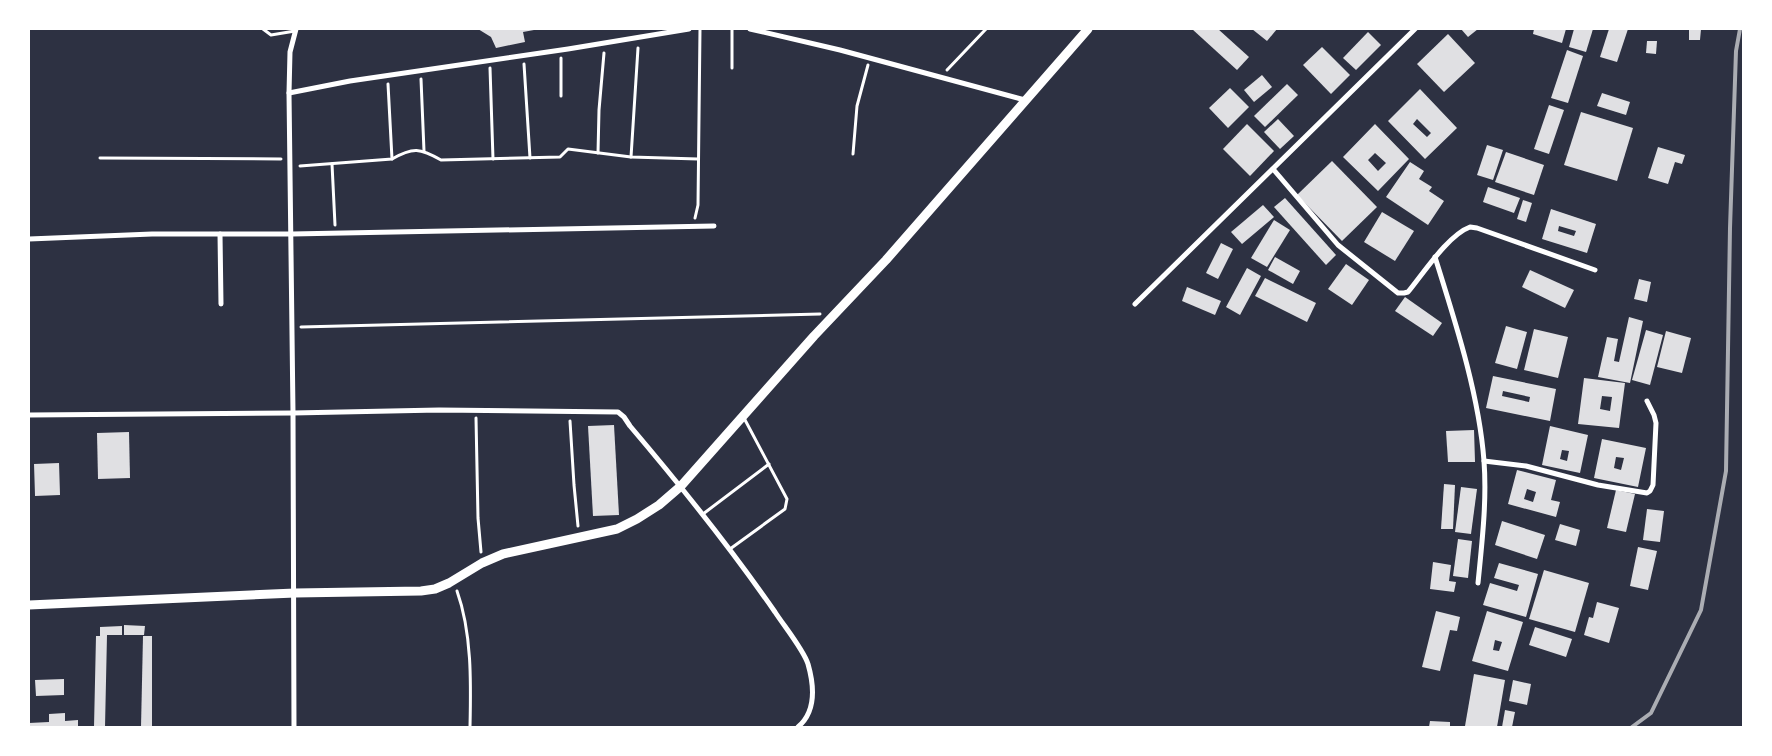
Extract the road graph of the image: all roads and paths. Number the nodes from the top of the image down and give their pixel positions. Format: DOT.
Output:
graph roads {
  1 [pos="263,29"];
  2 [pos="689,29"];
  3 [pos="700,29"];
  4 [pos="732,29"];
  5 [pos="750,29"];
  6 [pos="986,29"];
  7 [pos="1088,29"];
  8 [pos="1415,29"];
  9 [pos="295,30"];
  10 [pos="638,37"];
  11 [pos="605,43"];
  12 [pos="561,50"];
  13 [pos="524,56"];
  14 [pos="870,58"];
  15 [pos="490,60"];
  16 [pos="732,68"];
  17 [pos="420,71"];
  18 [pos="387,76"];
  19 [pos="941,77"];
  20 [pos="289,93"];
  21 [pos="561,96"];
  22 [pos="1025,100"];
  23 [pos="424,151"];
  24 [pos="598,153"];
  25 [pos="853,154"];
  26 [pos="631,157"];
  27 [pos="100,158"];
  28 [pos="530,158"];
  29 [pos="289,159"];
  30 [pos="392,159"];
  31 [pos="493,159"];
  32 [pos="698,159"];
  33 [pos="332,164"];
  34 [pos="290,167"];
  35 [pos="1273,169"];
  36 [pos="694,226"];
  37 [pos="714,226"];
  38 [pos="335,233"];
  39 [pos="220,234"];
  40 [pos="292,234"];
  41 [pos="29,239"];
  42 [pos="1435,257"];
  43 [pos="1595,270"];
  44 [pos="221,304"];
  45 [pos="1135,304"];
  46 [pos="835,313"];
  47 [pos="293,327"];
  48 [pos="1647,401"];
  49 [pos="476,410"];
  50 [pos="570,411"];
  51 [pos="294,413"];
  52 [pos="29,415"];
  53 [pos="743,416"];
  54 [pos="1484,461"];
  55 [pos="769,464"];
  56 [pos="681,486"];
  57 [pos="703,514"];
  58 [pos="579,537"];
  59 [pos="730,550"];
  60 [pos="482,562"];
  61 [pos="453,581"];
  62 [pos="1478,583"];
  63 [pos="295,593"];
  64 [pos="29,605"];
  65 [pos="294,727"];
  66 [pos="470,727"];
  67 [pos="798,727"];
  1 -- 9 [label="lane"];
  2 -- 10 [label="street"];
  3 -- 32 [label="path"];
  4 -- 16 [label="path"];
  5 -- 14 [label="street"];
  6 -- 19 [label="path"];
  7 -- 22 [label="street"];
  8 -- 35 [label="street"];
  9 -- 20 [label="street"];
  10 -- 11 [label="street"];
  10 -- 26 [label="path"];
  11 -- 12 [label="street"];
  11 -- 24 [label="path"];
  12 -- 13 [label="street"];
  12 -- 21 [label="path"];
  13 -- 15 [label="street"];
  13 -- 28 [label="path"];
  14 -- 19 [label="street"];
  14 -- 25 [label="path"];
  15 -- 17 [label="street"];
  15 -- 31 [label="path"];
  17 -- 18 [label="street"];
  17 -- 23 [label="path"];
  18 -- 20 [label="street"];
  18 -- 30 [label="path"];
  19 -- 22 [label="street"];
  20 -- 29 [label="street"];
  22 -- 46 [label="street"];
  23 -- 30 [label="path"];
  23 -- 31 [label="path"];
  24 -- 26 [label="path"];
  24 -- 28 [label="path"];
  26 -- 32 [label="path"];
  27 -- 29 [label="path"];
  28 -- 31 [label="path"];
  29 -- 34 [label="street"];
  30 -- 33 [label="path"];
  32 -- 36 [label="path"];
  33 -- 34 [label="path"];
  33 -- 38 [label="path"];
  34 -- 40 [label="street"];
  35 -- 42 [label="street"];
  35 -- 45 [label="street"];
  36 -- 37 [label="street"];
  36 -- 38 [label="street"];
  38 -- 40 [label="street"];
  39 -- 40 [label="street"];
  39 -- 41 [label="street"];
  39 -- 44 [label="street"];
  40 -- 47 [label="street"];
  42 -- 43 [label="street"];
  42 -- 54 [label="street"];
  46 -- 47 [label="path"];
  46 -- 53 [label="street"];
  47 -- 51 [label="street"];
  48 -- 54 [label="street"];
  49 -- 50 [label="street"];
  49 -- 51 [label="street"];
  49 -- 60 [label="path"];
  50 -- 56 [label="street"];
  50 -- 58 [label="path"];
  51 -- 52 [label="street"];
  51 -- 63 [label="street"];
  53 -- 55 [label="lane"];
  53 -- 56 [label="street"];
  54 -- 62 [label="street"];
  55 -- 57 [label="lane"];
  55 -- 59 [label="lane"];
  56 -- 57 [label="street"];
  56 -- 58 [label="street"];
  57 -- 59 [label="street"];
  58 -- 60 [label="street"];
  59 -- 67 [label="street"];
  60 -- 61 [label="street"];
  61 -- 63 [label="street"];
  61 -- 66 [label="path"];
  63 -- 64 [label="street"];
  63 -- 65 [label="street"];
}
